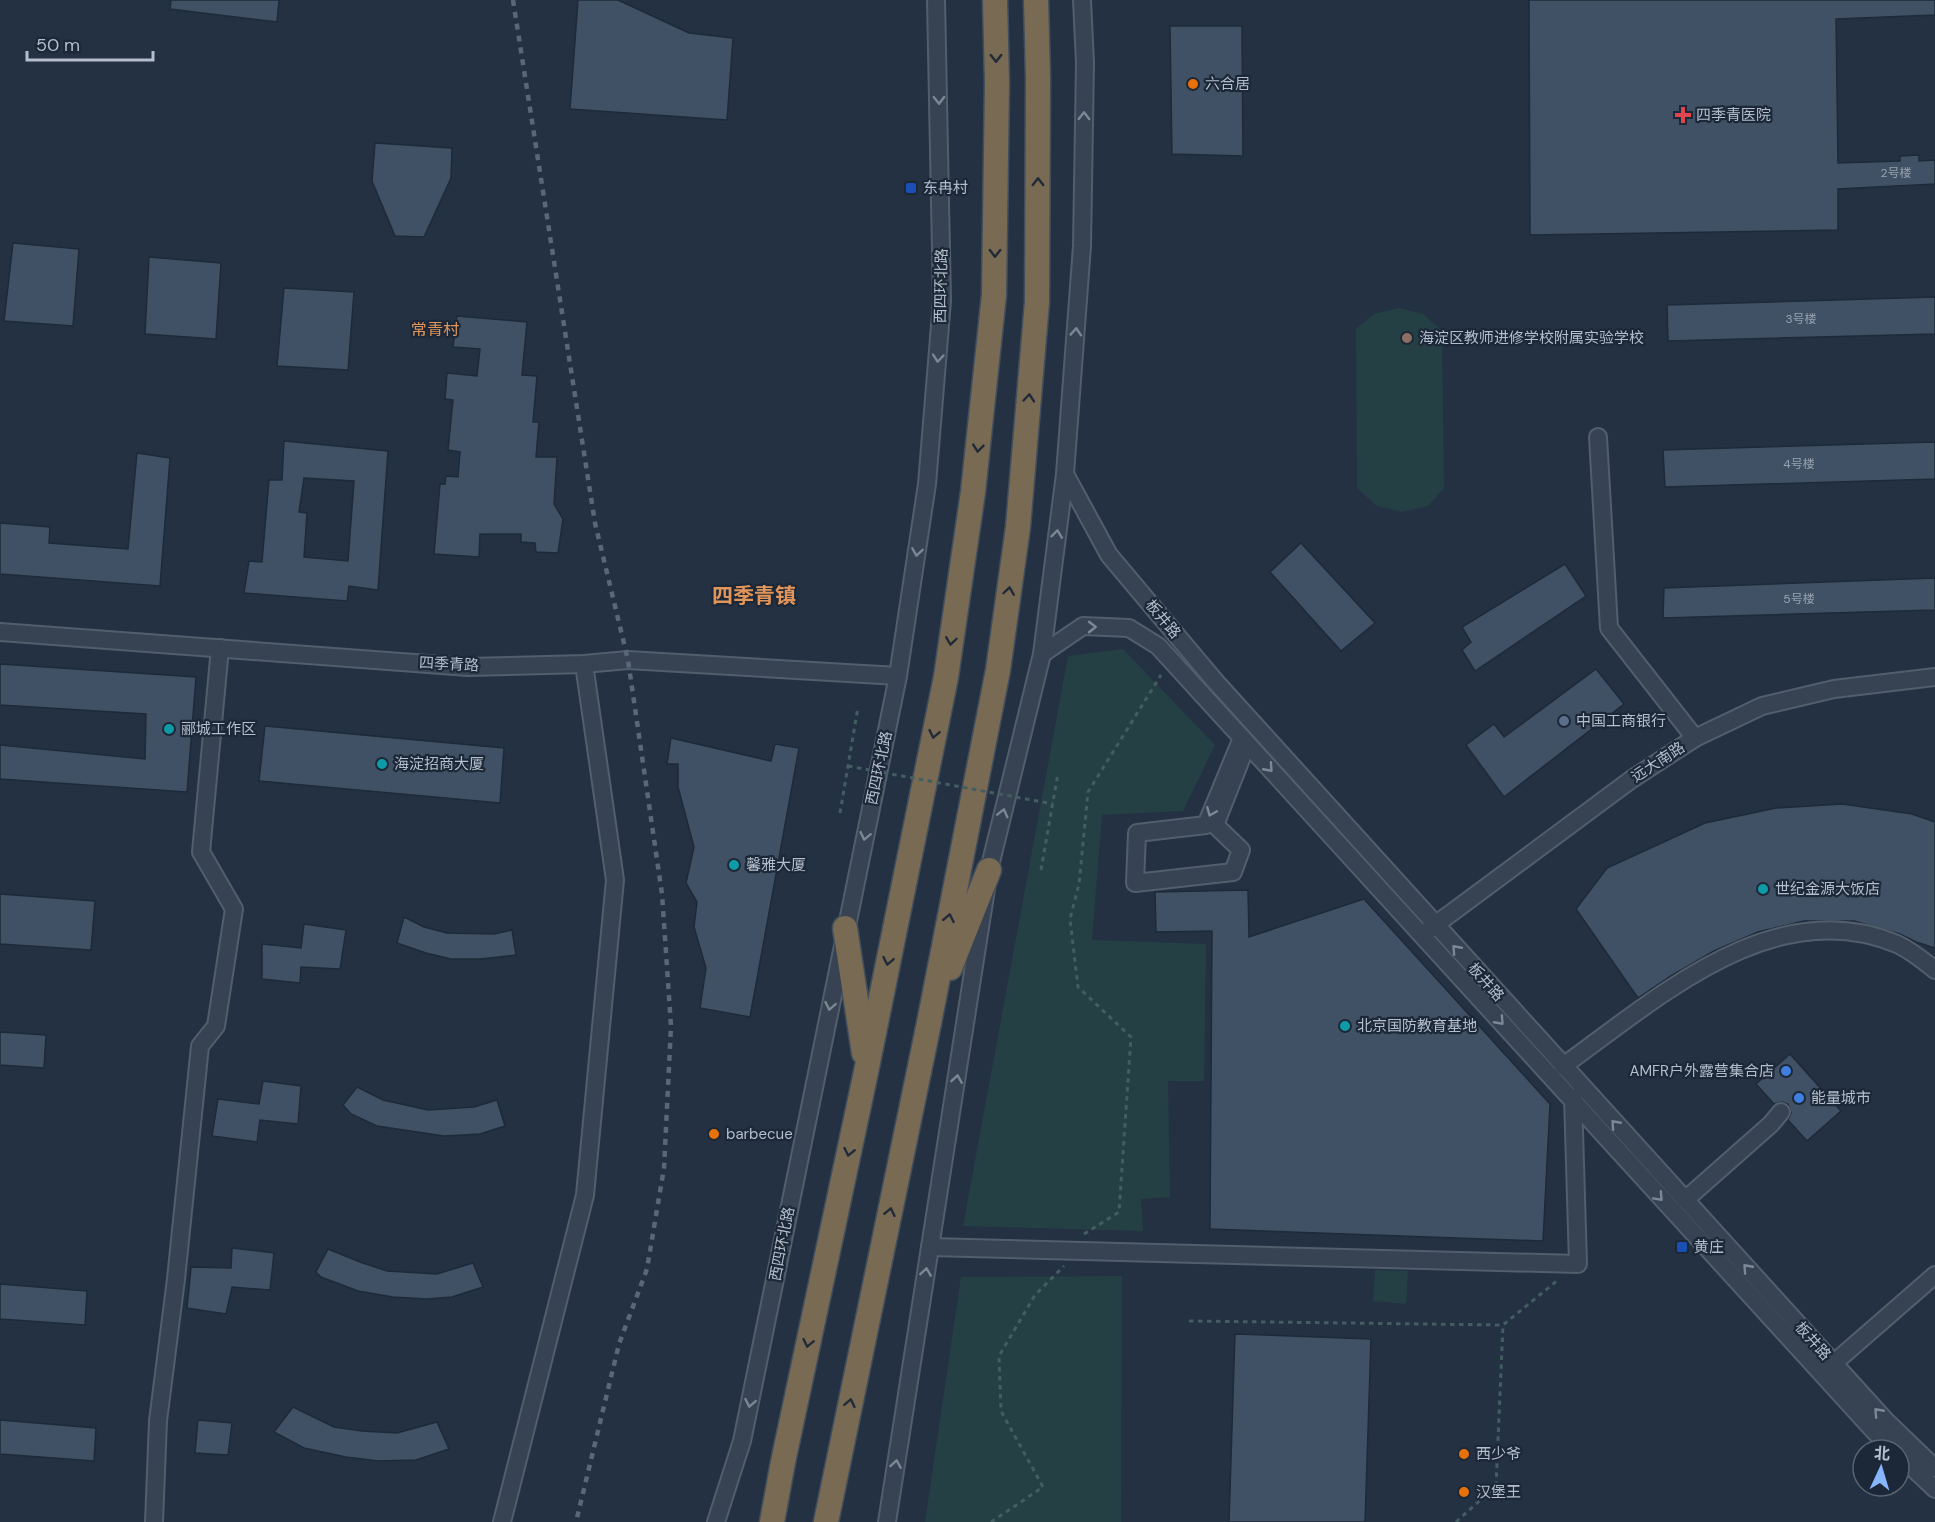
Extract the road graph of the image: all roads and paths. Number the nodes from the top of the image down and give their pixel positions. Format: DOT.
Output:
graph roads {
  1 [pos="936,0"];
  2 [pos="995,0"];
  3 [pos="1036,0"];
  4 [pos="1082,0"];
  5 [pos="1598,437"];
  6 [pos="1065,474"];
  7 [pos="0,632"];
  8 [pos="220,648"];
  9 [pos="1042,654"];
  10 [pos="584,664"];
  11 [pos="1161,675"];
  12 [pos="898,676"];
  13 [pos="1935,677"];
  14 [pos="858,707"];
  15 [pos="1695,738"];
  16 [pos="1244,741"];
  17 [pos="848,766"];
  18 [pos="1058,773"];
  19 [pos="1053,804"];
  20 [pos="840,813"];
  21 [pos="989,870"];
  22 [pos="1041,870"];
  23 [pos="845,928"];
  24 [pos="1428,931"];
  25 [pos="1935,970"];
  26 [pos="928,1023"];
  27 [pos="1563,1066"];
  28 [pos="866,1072"];
  29 [pos="1575,1080"];
  30 [pos="1573,1102"];
  31 [pos="1781,1112"];
  32 [pos="1685,1200"];
  33 [pos="930,1247"];
  34 [pos="1080,1251"];
  35 [pos="1578,1264"];
  36 [pos="1935,1275"];
  37 [pos="1189,1321"];
  38 [pos="1503,1325"];
  39 [pos="1834,1363"];
  40 [pos="1882,1438"];
  41 [pos="783,1462"];
  42 [pos="1911,1466"];
  43 [pos="1935,1468"];
  44 [pos="1935,1489"];
  45 [pos="831,1497"];
  46 [pos="154,1522"];
  47 [pos="502,1522"];
  48 [pos="716,1522"];
  49 [pos="758,1522"];
  50 [pos="772,1522"];
  51 [pos="826,1522"];
  52 [pos="831,1522"];
  53 [pos="887,1522"];
  54 [pos="991,1522"];
  55 [pos="1456,1522"];
  1 -- 12 [label="street, 西四环北路, one-way"];
  2 -- 28 [label="highway, one-way"];
  26 -- 3 [label="highway, one-way"];
  6 -- 4 [label="street, one-way"];
  5 -- 15 [label="street"];
  9 -- 6 [label="street, one-way"];
  6 -- 24 [label="street, 板井路"];
  7 -- 8 [label="street, 四季青路"];
  8 -- 10 [label="street, 四季青路"];
  8 -- 46 [label="street"];
  9 -- 16 [label="street, one-way"];
  21 -- 9 [label="street, one-way"];
  10 -- 12 [label="street, 四季青路"];
  10 -- 47 [label="street"];
  11 -- 34 [label="path"];
  12 -- 23 [label="street, 西四环北路, one-way"];
  13 -- 15 [label="street, 远大南路"];
  14 -- 17 [label="path"];
  15 -- 24 [label="street, 远大南路"];
  16 -- 16 [label="street, one-way"];
  16 -- 24 [label="street, one-way"];
  17 -- 19 [label="path, bridge"];
  17 -- 20 [label="path"];
  18 -- 19 [label="path"];
  19 -- 22 [label="path"];
  21 -- 26 [label="highway"];
  33 -- 21 [label="street, one-way"];
  23 -- 28 [label="highway"];
  23 -- 48 [label="street, 西四环北路, one-way"];
  27 -- 24 [label="street, 板井路, one-way"];
  24 -- 30 [label="street, one-way"];
  25 -- 27 [label="street"];
  45 -- 26 [label="highway, one-way"];
  27 -- 29 [label="street, 板井路"];
  28 -- 41 [label="highway, one-way"];
  29 -- 30 [label="street"];
  32 -- 29 [label="street, 板井路, one-way"];
  30 -- 35 [label="street"];
  30 -- 40 [label="street, one-way"];
  31 -- 32 [label="street"];
  39 -- 32 [label="street, 板井路, one-way"];
  33 -- 34 [label="street"];
  53 -- 33 [label="street, one-way"];
  34 -- 35 [label="street"];
  34 -- 54 [label="path"];
  35 -- 38 [label="path"];
  36 -- 39 [label="street"];
  37 -- 38 [label="path"];
  38 -- 55 [label="path"];
  43 -- 39 [label="street, 板井路, one-way"];
  41 -- 49 [label="highway"];
  41 -- 50 [label="highway"];
  42 -- 44 [label="street"];
  45 -- 51 [label="highway"];
  45 -- 52 [label="highway"];
}
